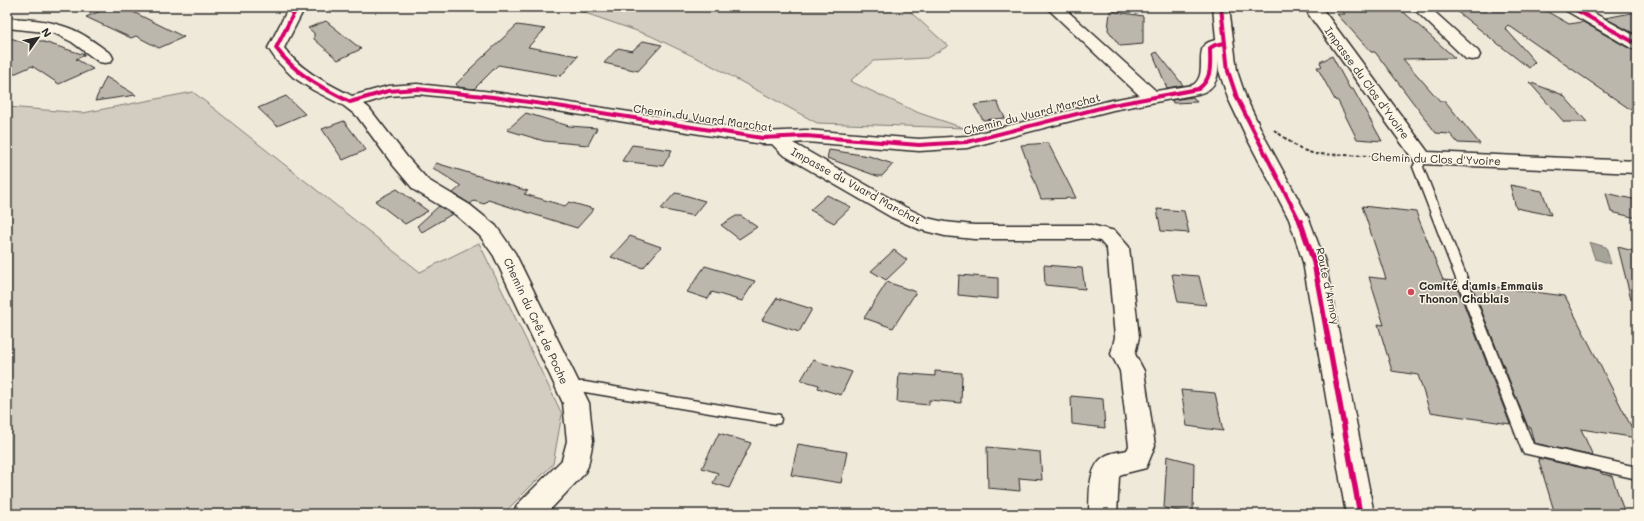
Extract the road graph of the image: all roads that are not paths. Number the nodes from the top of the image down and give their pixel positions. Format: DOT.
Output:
graph roads {
  1 [pos="297,7"];
  2 [pos="1054,7"];
  3 [pos="1221,7"];
  4 [pos="1313,7"];
  5 [pos="1420,7"];
  6 [pos="1571,7"];
  7 [pos="7,23"];
  8 [pos="1225,43"];
  9 [pos="1637,44"];
  10 [pos="1472,54"];
  11 [pos="105,58"];
  12 [pos="1152,97"];
  13 [pos="350,102"];
  14 [pos="777,138"];
  15 [pos="1422,158"];
  16 [pos="1637,167"];
  17 [pos="568,387"];
  18 [pos="775,419"];
  19 [pos="1637,473"];
  20 [pos="527,514"];
  21 [pos="1103,514"];
  22 [pos="1360,514"];
  1 -- 13 [label="street"];
  2 -- 12 [label="street"];
  3 -- 8 [label="street, Route d'Armoy"];
  4 -- 15 [label="street, Impasse du Clos d'Yvoire"];
  5 -- 10 [label="street"];
  6 -- 9 [label="street"];
  7 -- 11 [label="street"];
  8 -- 12 [label="street, Chemin du Vuard Marchat"];
  8 -- 22 [label="street, Route d'Armoy"];
  12 -- 14 [label="street, Chemin du Vuard Marchat"];
  13 -- 14 [label="street, Chemin du Vuard Marchat"];
  13 -- 17 [label="street, Chemin du Crêt de Poche"];
  14 -- 21 [label="street, Impasse du Vuard Marchat"];
  15 -- 16 [label="street, Chemin du Clos d'Yvoire"];
  15 -- 19 [label="lane"];
  17 -- 18 [label="lane"];
  17 -- 20 [label="street, Chemin du Crêt de Poche"];
}
